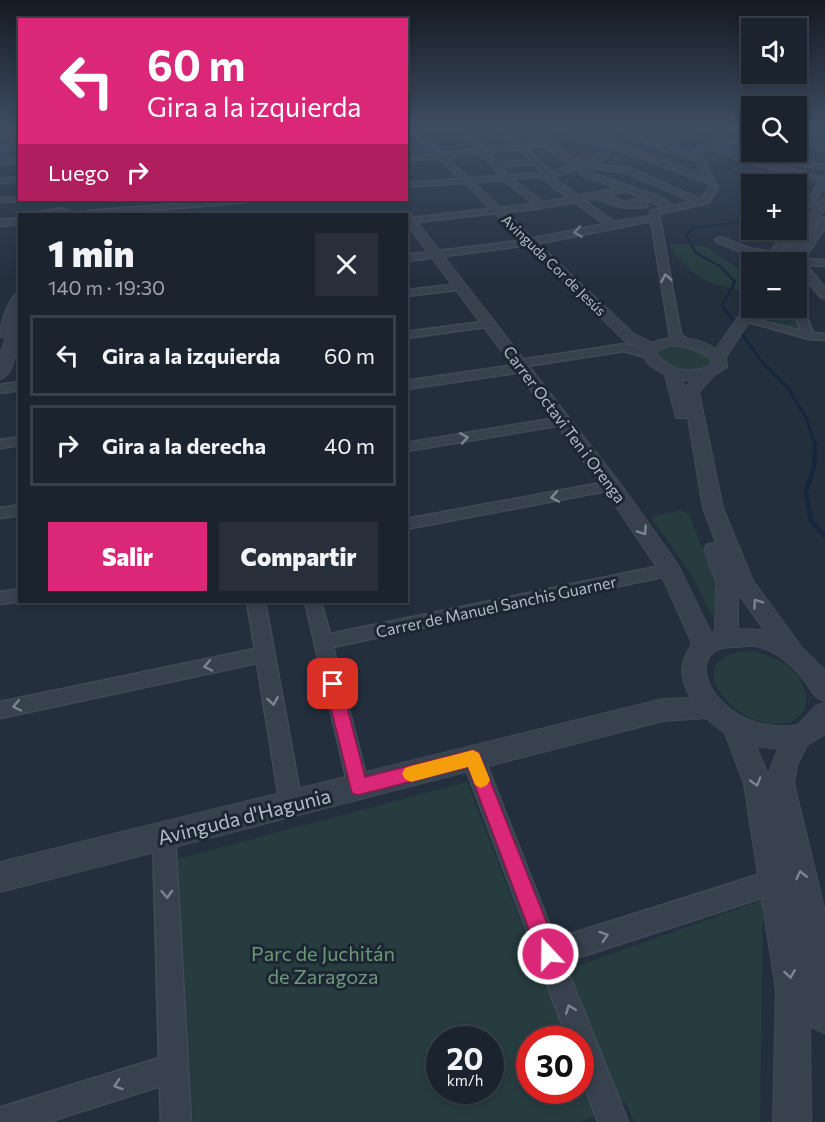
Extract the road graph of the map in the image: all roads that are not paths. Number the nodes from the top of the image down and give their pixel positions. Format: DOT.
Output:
graph roads {
  1 [pos="489,178"];
  2 [pos="508,178"];
  3 [pos="550,178"];
  4 [pos="601,178"];
  5 [pos="656,178"];
  6 [pos="657,178"];
  7 [pos="702,178"];
  8 [pos="709,178"];
  9 [pos="795,178"];
  10 [pos="18,179"];
  11 [pos="467,180"];
  12 [pos="0,181"];
  13 [pos="711,182"];
  14 [pos="613,183"];
  15 [pos="408,184"];
  16 [pos="590,186"];
  17 [pos="626,188"];
  18 [pos="580,189"];
  19 [pos="565,190"];
  20 [pos="823,191"];
  21 [pos="600,195"];
  22 [pos="18,199"];
  23 [pos="0,200"];
  24 [pos="658,200"];
  25 [pos="55,201"];
  26 [pos="237,201"];
  27 [pos="576,201"];
  28 [pos="202,202"];
  29 [pos="701,202"];
  30 [pos="214,203"];
  31 [pos="641,204"];
  32 [pos="542,206"];
  33 [pos="66,208"];
  34 [pos="676,208"];
  35 [pos="189,210"];
  36 [pos="498,211"];
  37 [pos="43,213"];
  38 [pos="113,213"];
  39 [pos="217,213"];
  40 [pos="408,214"];
  41 [pos="655,215"];
  42 [pos="408,217"];
  43 [pos="825,220"];
  44 [pos="18,221"];
  45 [pos="0,223"];
  46 [pos="612,225"];
  47 [pos="720,240"];
  48 [pos="530,241"];
  49 [pos="803,242"];
  50 [pos="825,244"];
  51 [pos="751,252"];
  52 [pos="789,252"];
  53 [pos="800,252"];
  54 [pos="436,254"];
  55 [pos="408,258"];
  56 [pos="825,262"];
  57 [pos="807,263"];
  58 [pos="807,274"];
  59 [pos="460,287"];
  60 [pos="408,293"];
  61 [pos="825,295"];
  62 [pos="18,305"];
  63 [pos="744,318"];
  64 [pos="760,318"];
  65 [pos="802,318"];
  66 [pos="489,324"];
  67 [pos="18,326"];
  68 [pos="408,335"];
  69 [pos="809,336"];
  70 [pos="825,337"];
  71 [pos="730,338"];
  72 [pos="682,341"];
  73 [pos="11,342"];
  74 [pos="627,342"];
  75 [pos="649,351"];
  76 [pos="718,357"];
  77 [pos="521,366"];
  78 [pos="672,373"];
  79 [pos="0,374"];
  80 [pos="706,375"];
  81 [pos="408,385"];
  82 [pos="18,386"];
  83 [pos="0,389"];
  84 [pos="563,421"];
  85 [pos="18,441"];
  86 [pos="0,444"];
  87 [pos="408,447"];
  88 [pos="612,486"];
  89 [pos="18,510"];
  90 [pos="0,513"];
  91 [pos="408,524"];
  92 [pos="670,570"];
  93 [pos="18,595"];
  94 [pos="0,598"];
  95 [pos="256,603"];
  96 [pos="313,603"];
  97 [pos="715,640"];
  98 [pos="323,642"];
  99 [pos="791,651"];
  100 [pos="265,654"];
  101 [pos="695,686"];
  102 [pos="825,691"];
  103 [pos="709,707"];
  104 [pos="0,710"];
  105 [pos="663,710"];
  106 [pos="736,728"];
  107 [pos="816,728"];
  108 [pos="473,758"];
  109 [pos="358,787"];
  110 [pos="291,804"];
  111 [pos="164,836"];
  112 [pos="0,877"];
  113 [pos="774,882"];
  114 [pos="818,931"];
  115 [pos="548,954"];
  116 [pos="825,1016"];
  117 [pos="174,1068"];
  118 [pos="2,1122"];
  119 [pos="176,1122"];
  120 [pos="613,1122"];
  121 [pos="792,1122"];
  1 -- 11 [label="street"];
  2 -- 32 [label="street"];
  3 -- 19 [label="street"];
  4 -- 14 [label="street"];
  5 -- 17 [label="street"];
  6 -- 29 [label="street"];
  7 -- 13 [label="street"];
  8 -- 13 [label="street"];
  9 -- 20 [label="street"];
  10 -- 12 [label="street"];
  11 -- 15 [label="street"];
  11 -- 36 [label="street, Avinguda Cor de Jesús"];
  13 -- 29 [label="street"];
  14 -- 16 [label="street"];
  14 -- 17 [label="street"];
  17 -- 21 [label="street"];
  17 -- 24 [label="street"];
  18 -- 19 [label="street"];
  19 -- 27 [label="street"];
  20 -- 49 [label="street"];
  21 -- 27 [label="street"];
  21 -- 31 [label="street"];
  22 -- 23 [label="street"];
  24 -- 31 [label="street"];
  24 -- 34 [label="street"];
  25 -- 37 [label="street"];
  26 -- 30 [label="street"];
  27 -- 32 [label="street"];
  27 -- 46 [label="street"];
  28 -- 30 [label="street"];
  28 -- 35 [label="street"];
  29 -- 34 [label="street"];
  30 -- 39 [label="street"];
  31 -- 41 [label="street"];
  32 -- 36 [label="street"];
  33 -- 37 [label="street"];
  34 -- 41 [label="street"];
  35 -- 38 [label="street"];
  36 -- 40 [label="street"];
  36 -- 48 [label="street, Avinguda Cor de Jesús"];
  41 -- 46 [label="street"];
  72 -- 41 [label="street, one-way"];
  42 -- 54 [label="street, Carrer Octavi Ten i Orenga"];
  43 -- 49 [label="street"];
  44 -- 45 [label="street"];
  46 -- 48 [label="street, one-way"];
  47 -- 51 [label="street"];
  48 -- 54 [label="street"];
  48 -- 74 [label="street, Avinguda Cor de Jesús"];
  49 -- 50 [label="street"];
  49 -- 52 [label="street"];
  49 -- 53 [label="street"];
  54 -- 55 [label="street"];
  54 -- 59 [label="street, Carrer Octavi Ten i Orenga"];
  56 -- 57 [label="street"];
  58 -- 61 [label="street"];
  59 -- 60 [label="street"];
  59 -- 66 [label="street, Carrer Octavi Ten i Orenga"];
  62 -- 73 [label="street"];
  63 -- 71 [label="street"];
  64 -- 69 [label="street"];
  65 -- 69 [label="street"];
  66 -- 68 [label="street"];
  66 -- 77 [label="street, Carrer Octavi Ten i Orenga"];
  67 -- 73 [label="street"];
  69 -- 70 [label="street"];
  71 -- 72 [label="street"];
  71 -- 76 [label="street"];
  72 -- 75 [label="street"];
  72 -- 76 [label="street"];
  73 -- 79 [label="street"];
  74 -- 75 [label="street, Avinguda Cor de Jesús"];
  74 -- 77 [label="street"];
  75 -- 78 [label="street, Avinguda Cor de Jesús"];
  76 -- 80 [label="street"];
  77 -- 81 [label="street"];
  77 -- 84 [label="street, Carrer Octavi Ten i Orenga"];
  78 -- 80 [label="street"];
  78 -- 97 [label="street"];
  99 -- 80 [label="street, one-way"];
  82 -- 83 [label="street"];
  87 -- 84 [label="street, one-way"];
  84 -- 88 [label="street, Carrer Octavi Ten i Orenga"];
  85 -- 86 [label="street"];
  88 -- 91 [label="street, one-way"];
  88 -- 92 [label="street, Carrer Octavi Ten i Orenga, one-way"];
  89 -- 90 [label="street"];
  92 -- 97 [label="street, Carrer Octavi Ten i Orenga"];
  92 -- 98 [label="street, Carrer de Manuel Sanchis Guarner"];
  93 -- 94 [label="street"];
  95 -- 100 [label="street"];
  96 -- 98 [label="street"];
  97 -- 99 [label="street"];
  97 -- 101 [label="street"];
  98 -- 109 [label="street"];
  99 -- 102 [label="street"];
  100 -- 104 [label="street, one-way"];
  100 -- 110 [label="street, one-way"];
  101 -- 103 [label="street"];
  101 -- 105 [label="street, Avinguda d'Hagunia"];
  103 -- 105 [label="street, Avinguda d'Hagunia"];
  103 -- 106 [label="street"];
  105 -- 108 [label="street, Avinguda d'Hagunia"];
  106 -- 107 [label="street"];
  106 -- 113 [label="street, one-way"];
  114 -- 107 [label="street, one-way"];
  108 -- 109 [label="street, Avinguda d'Hagunia"];
  108 -- 115 [label="street"];
  109 -- 110 [label="street, Avinguda d'Hagunia"];
  110 -- 111 [label="street, Avinguda d'Hagunia"];
  111 -- 112 [label="street, Avinguda d'Hagunia"];
  111 -- 117 [label="street, one-way"];
  115 -- 113 [label="street, one-way"];
  113 -- 121 [label="street, one-way"];
  114 -- 116 [label="street"];
  120 -- 115 [label="street, one-way"];
  117 -- 118 [label="street, one-way"];
  117 -- 119 [label="street"];
}
